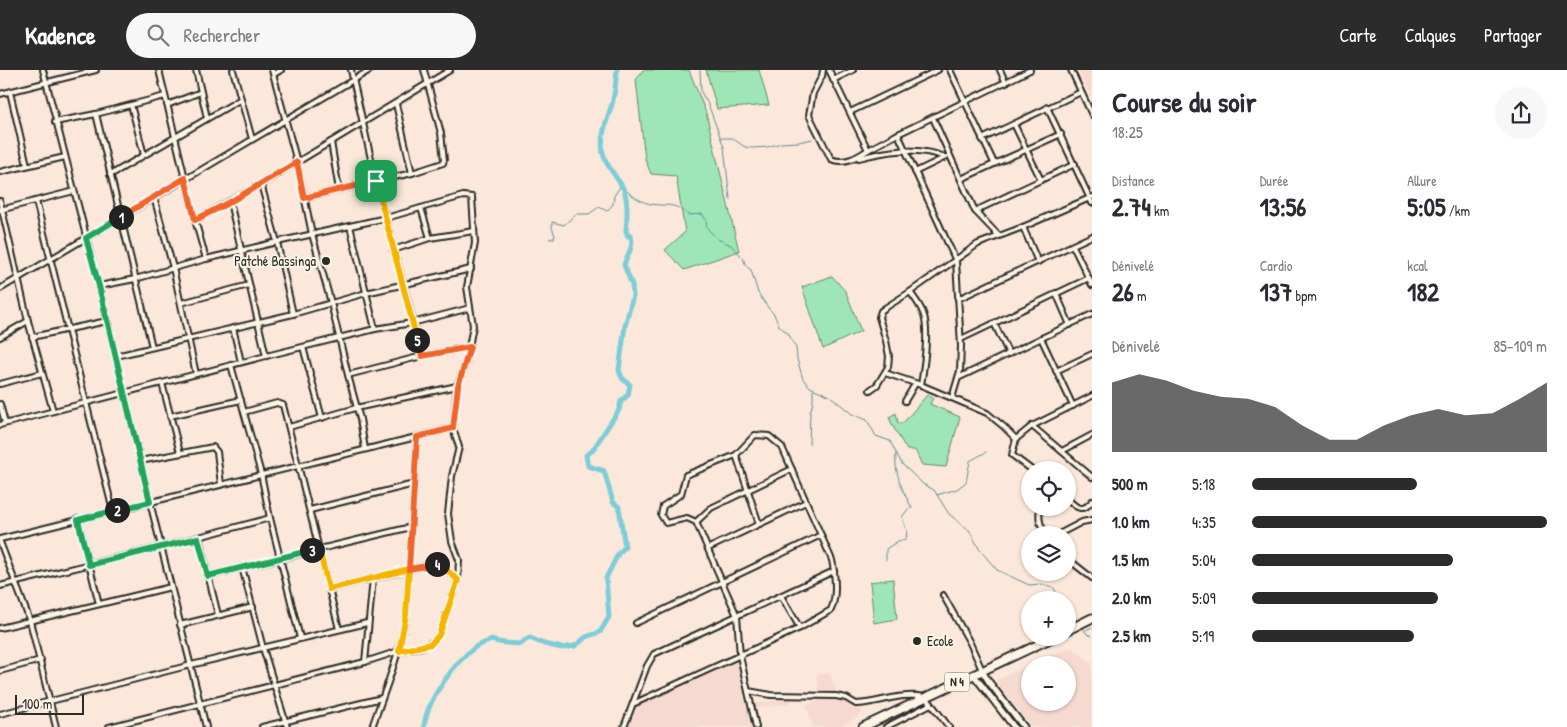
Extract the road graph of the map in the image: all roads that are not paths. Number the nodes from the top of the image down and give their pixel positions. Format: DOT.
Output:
graph roads {
  1 [pos="43,70"];
  2 [pos="96,70"];
  3 [pos="159,70"];
  4 [pos="196,70"];
  5 [pos="233,70"];
  6 [pos="281,70"];
  7 [pos="350,70"];
  8 [pos="370,70"];
  9 [pos="424,70"];
  10 [pos="450,70"];
  11 [pos="823,70"];
  12 [pos="829,70"];
  13 [pos="853,70"];
  14 [pos="938,70"];
  15 [pos="950,70"];
  16 [pos="1000,70"];
  17 [pos="1030,70"];
  18 [pos="1071,70"];
  19 [pos="85,71"];
  20 [pos="273,72"];
  21 [pos="353,80"];
  22 [pos="834,80"];
  23 [pos="46,83"];
  24 [pos="427,83"];
  25 [pos="1006,83"];
  26 [pos="10,92"];
  27 [pos="201,92"];
  28 [pos="1081,92"];
  29 [pos="0,94"];
  30 [pos="165,96"];
  31 [pos="241,99"];
  32 [pos="965,102"];
  33 [pos="396,104"];
  34 [pos="131,105"];
  35 [pos="168,105"];
  36 [pos="1048,107"];
  37 [pos="850,112"];
  38 [pos="96,114"];
  39 [pos="1092,115"];
  40 [pos="208,118"];
  41 [pos="932,118"];
  42 [pos="285,121"];
  43 [pos="55,122"];
  44 [pos="362,123"];
  45 [pos="1014,124"];
  46 [pos="898,134"];
  47 [pos="1061,134"];
  48 [pos="175,136"];
  49 [pos="982,139"];
  50 [pos="252,140"];
  51 [pos="331,142"];
  52 [pos="1026,149"];
  53 [pos="868,150"];
  54 [pos="906,151"];
  55 [pos="950,154"];
  56 [pos="144,155"];
  57 [pos="65,156"];
  58 [pos="944,157"];
  59 [pos="844,161"];
  60 [pos="297,162"];
  61 [pos="994,164"];
  62 [pos="1075,164"];
  63 [pos="27,165"];
  64 [pos="0,172"];
  65 [pos="412,172"];
  66 [pos="915,172"];
  67 [pos="110,175"];
  68 [pos="185,178"];
  69 [pos="961,179"];
  70 [pos="1041,180"];
  71 [pos="376,181"];
  72 [pos="260,184"];
  73 [pos="340,190"];
  74 [pos="74,191"];
  75 [pos="154,197"];
  76 [pos="304,198"];
  77 [pos="36,200"];
  78 [pos="1091,200"];
  79 [pos="0,201"];
  80 [pos="230,202"];
  81 [pos="420,208"];
  82 [pos="1,209"];
  83 [pos="975,211"];
  84 [pos="120,218"];
  85 [pos="386,218"];
  86 [pos="195,220"];
  87 [pos="350,226"];
  88 [pos="1022,227"];
  89 [pos="474,231"];
  90 [pos="312,234"];
  91 [pos="998,236"];
  92 [pos="1092,236"];
  93 [pos="86,238"];
  94 [pos="430,238"];
  95 [pos="277,242"];
  96 [pos="1073,246"];
  97 [pos="393,250"];
  98 [pos="241,251"];
  99 [pos="50,259"];
  100 [pos="206,259"];
  101 [pos="956,261"];
  102 [pos="1038,262"];
  103 [pos="173,268"];
  104 [pos="470,269"];
  105 [pos="18,278"];
  106 [pos="1089,278"];
  107 [pos="135,279"];
  108 [pos="403,284"];
  109 [pos="249,285"];
  110 [pos="1092,285"];
  111 [pos="99,286"];
  112 [pos="0,289"];
  113 [pos="910,292"];
  114 [pos="366,293"];
  115 [pos="1056,293"];
  116 [pos="958,299"];
  117 [pos="181,303"];
  118 [pos="332,303"];
  119 [pos="470,308"];
  120 [pos="292,314"];
  121 [pos="1092,314"];
  122 [pos="28,321"];
  123 [pos="107,321"];
  124 [pos="258,322"];
  125 [pos="412,323"];
  126 [pos="994,323"];
  127 [pos="1070,325"];
  128 [pos="233,328"];
  129 [pos="375,329"];
  130 [pos="68,330"];
  131 [pos="0,337"];
  132 [pos="32,337"];
  133 [pos="340,337"];
  134 [pos="1041,338"];
  135 [pos="188,339"];
  136 [pos="961,339"];
  137 [pos="303,347"];
  138 [pos="470,347"];
  139 [pos="152,348"];
  140 [pos="1009,354"];
  141 [pos="1092,354"];
  142 [pos="116,356"];
  143 [pos="266,356"];
  144 [pos="422,356"];
  145 [pos="241,362"];
  146 [pos="231,365"];
  147 [pos="1056,371"];
  148 [pos="42,373"];
  149 [pos="885,373"];
  150 [pos="196,374"];
  151 [pos="348,375"];
  152 [pos="958,378"];
  153 [pos="162,383"];
  154 [pos="0,384"];
  155 [pos="915,384"];
  156 [pos="921,385"];
  157 [pos="458,386"];
  158 [pos="870,390"];
  159 [pos="124,392"];
  160 [pos="1092,396"];
  161 [pos="952,398"];
  162 [pos="241,400"];
  163 [pos="905,400"];
  164 [pos="86,402"];
  165 [pos="0,404"];
  166 [pos="1073,406"];
  167 [pos="356,408"];
  168 [pos="53,411"];
  169 [pos="244,412"];
  170 [pos="170,416"];
  171 [pos="322,418"];
  172 [pos="2,424"];
  173 [pos="1032,426"];
  174 [pos="289,428"];
  175 [pos="453,428"];
  176 [pos="1092,436"];
  177 [pos="417,437"];
  178 [pos="1016,439"];
  179 [pos="366,449"];
  180 [pos="1062,451"];
  181 [pos="180,453"];
  182 [pos="736,455"];
  183 [pos="140,461"];
  184 [pos="1021,462"];
  185 [pos="298,465"];
  186 [pos="792,469"];
  187 [pos="261,474"];
  188 [pos="1092,477"];
  189 [pos="221,484"];
  190 [pos="414,484"];
  191 [pos="747,490"];
  192 [pos="150,502"];
  193 [pos="806,502"];
  194 [pos="1092,502"];
  195 [pos="1076,506"];
  196 [pos="310,510"];
  197 [pos="113,511"];
  198 [pos="270,518"];
  199 [pos="78,520"];
  200 [pos="1092,520"];
  201 [pos="696,522"];
  202 [pos="760,524"];
  203 [pos="1074,526"];
  204 [pos="411,527"];
  205 [pos="821,535"];
  206 [pos="198,538"];
  207 [pos="0,540"];
  208 [pos="161,547"];
  209 [pos="709,548"];
  210 [pos="319,549"];
  211 [pos="279,558"];
  212 [pos="89,565"];
  213 [pos="1076,565"];
  214 [pos="242,568"];
  215 [pos="409,569"];
  216 [pos="834,571"];
  217 [pos="208,576"];
  218 [pos="373,578"];
  219 [pos="1092,578"];
  220 [pos="458,580"];
  221 [pos="723,581"];
  222 [pos="16,582"];
  223 [pos="0,586"];
  224 [pos="171,587"];
  225 [pos="329,589"];
  226 [pos="943,595"];
  227 [pos="781,596"];
  228 [pos="99,604"];
  229 [pos="253,607"];
  230 [pos="218,615"];
  231 [pos="737,616"];
  232 [pos="1088,620"];
  233 [pos="30,621"];
  234 [pos="367,623"];
  235 [pos="636,623"];
  236 [pos="180,625"];
  237 [pos="1076,626"];
  238 [pos="0,628"];
  239 [pos="800,628"];
  240 [pos="339,629"];
  241 [pos="300,638"];
  242 [pos="1035,646"];
  243 [pos="263,648"];
  244 [pos="399,651"];
  245 [pos="740,656"];
  246 [pos="41,660"];
  247 [pos="365,662"];
  248 [pos="191,665"];
  249 [pos="0,671"];
  250 [pos="982,671"];
  251 [pos="974,674"];
  252 [pos="275,686"];
  253 [pos="748,691"];
  254 [pos="382,698"];
  255 [pos="50,701"];
  256 [pos="928,701"];
  257 [pos="634,703"];
  258 [pos="201,705"];
  259 [pos="0,714"];
  260 [pos="285,721"];
  261 [pos="129,722"];
  262 [pos="56,727"];
  263 [pos="109,727"];
  264 [pos="131,727"];
  265 [pos="206,727"];
  266 [pos="262,727"];
  267 [pos="286,727"];
  268 [pos="372,727"];
  269 [pos="624,727"];
  270 [pos="756,727"];
  271 [pos="863,727"];
  272 [pos="886,727"];
  273 [pos="949,727"];
  274 [pos="1014,727"];
  275 [pos="1024,727"];
  1 -- 23 [label="street"];
  2 -- 19 [label="street"];
  3 -- 30 [label="street"];
  4 -- 27 [label="street"];
  5 -- 31 [label="street"];
  6 -- 20 [label="street"];
  7 -- 21 [label="street"];
  8 -- 21 [label="street"];
  9 -- 24 [label="street"];
  10 -- 24 [label="street"];
  11 -- 59 [label="street"];
  12 -- 22 [label="street"];
  13 -- 22 [label="street"];
  14 -- 37 [label="street"];
  15 -- 32 [label="street"];
  16 -- 25 [label="street"];
  17 -- 25 [label="street"];
  18 -- 28 [label="street"];
  19 -- 23 [label="street"];
  20 -- 42 [label="street"];
  21 -- 42 [label="street"];
  21 -- 44 [label="street"];
  22 -- 37 [label="street"];
  23 -- 26 [label="street"];
  23 -- 43 [label="street"];
  24 -- 33 [label="street"];
  24 -- 65 [label="street"];
  25 -- 32 [label="street"];
  26 -- 29 [label="street"];
  26 -- 63 [label="street"];
  27 -- 35 [label="street"];
  27 -- 40 [label="street"];
  28 -- 36 [label="street"];
  28 -- 39 [label="street"];
  30 -- 34 [label="street"];
  30 -- 35 [label="street"];
  31 -- 40 [label="street"];
  31 -- 50 [label="street"];
  32 -- 41 [label="street"];
  32 -- 49 [label="street"];
  33 -- 44 [label="street"];
  33 -- 65 [label="street"];
  34 -- 38 [label="street"];
  34 -- 56 [label="street"];
  35 -- 48 [label="street"];
  36 -- 45 [label="street"];
  36 -- 47 [label="street"];
  37 -- 53 [label="street"];
  38 -- 43 [label="street"];
  38 -- 67 [label="street"];
  40 -- 48 [label="street"];
  41 -- 46 [label="street"];
  41 -- 55 [label="street"];
  42 -- 50 [label="street"];
  42 -- 60 [label="street"];
  43 -- 57 [label="street"];
  44 -- 51 [label="street"];
  44 -- 71 [label="street"];
  45 -- 49 [label="street"];
  45 -- 52 [label="street"];
  46 -- 53 [label="street"];
  46 -- 54 [label="street"];
  47 -- 52 [label="street"];
  47 -- 62 [label="street"];
  48 -- 56 [label="street"];
  48 -- 68 [label="street"];
  49 -- 61 [label="street"];
  50 -- 68 [label="street"];
  51 -- 60 [label="street"];
  51 -- 73 [label="street"];
  52 -- 61 [label="street"];
  52 -- 70 [label="street"];
  53 -- 59 [label="street"];
  54 -- 58 [label="street"];
  54 -- 59 [label="street"];
  54 -- 66 [label="street"];
  55 -- 58 [label="street"];
  55 -- 69 [label="street"];
  56 -- 67 [label="street"];
  57 -- 63 [label="street"];
  57 -- 74 [label="street"];
  58 -- 66 [label="street"];
  60 -- 72 [label="street"];
  60 -- 76 [label="street"];
  61 -- 69 [label="street"];
  62 -- 70 [label="street"];
  62 -- 78 [label="street"];
  63 -- 64 [label="street"];
  65 -- 71 [label="street"];
  66 -- 101 [label="street"];
  67 -- 84 [label="street"];
  68 -- 75 [label="street"];
  68 -- 86 [label="street"];
  69 -- 83 [label="street"];
  70 -- 83 [label="street"];
  71 -- 73 [label="street"];
  71 -- 85 [label="street"];
  72 -- 80 [label="street"];
  72 -- 95 [label="street"];
  73 -- 76 [label="street"];
  74 -- 77 [label="street"];
  74 -- 93 [label="street"];
  75 -- 84 [label="street"];
  75 -- 103 [label="street"];
  76 -- 90 [label="street"];
  77 -- 82 [label="street"];
  77 -- 99 [label="street"];
  78 -- 88 [label="street"];
  79 -- 82 [label="street"];
  80 -- 86 [label="street"];
  80 -- 98 [label="street"];
  81 -- 85 [label="street"];
  81 -- 89 [label="street"];
  81 -- 94 [label="street"];
  82 -- 105 [label="street"];
  83 -- 91 [label="street"];
  84 -- 93 [label="street"];
  84 -- 107 [label="street"];
  85 -- 87 [label="street"];
  85 -- 97 [label="street"];
  86 -- 100 [label="street"];
  87 -- 90 [label="street"];
  87 -- 114 [label="street"];
  88 -- 91 [label="street"];
  88 -- 102 [label="street"];
  89 -- 94 [label="street"];
  89 -- 104 [label="street"];
  90 -- 95 [label="street"];
  90 -- 118 [label="street"];
  91 -- 101 [label="street"];
  92 -- 96 [label="street"];
  93 -- 99 [label="street"];
  93 -- 111 [label="street"];
  94 -- 97 [label="street"];
  95 -- 98 [label="street"];
  95 -- 120 [label="street"];
  96 -- 102 [label="street"];
  96 -- 106 [label="street"];
  97 -- 108 [label="street"];
  98 -- 100 [label="street"];
  98 -- 109 [label="street"];
  99 -- 105 [label="street"];
  99 -- 130 [label="street"];
  100 -- 103 [label="street"];
  101 -- 113 [label="street"];
  101 -- 116 [label="street"];
  102 -- 116 [label="street"];
  103 -- 107 [label="street"];
  103 -- 117 [label="street"];
  104 -- 108 [label="street"];
  104 -- 119 [label="street"];
  105 -- 112 [label="street"];
  105 -- 122 [label="street"];
  106 -- 110 [label="street"];
  106 -- 115 [label="street"];
  107 -- 111 [label="street"];
  107 -- 139 [label="street"];
  108 -- 114 [label="street"];
  108 -- 125 [label="street"];
  109 -- 117 [label="street"];
  109 -- 124 [label="street"];
  111 -- 123 [label="street"];
  113 -- 149 [label="street"];
  113 -- 156 [label="street"];
  114 -- 118 [label="street"];
  114 -- 129 [label="street"];
  115 -- 126 [label="street"];
  115 -- 127 [label="street"];
  116 -- 136 [label="street"];
  117 -- 135 [label="street"];
  118 -- 120 [label="street"];
  118 -- 133 [label="street"];
  119 -- 125 [label="street"];
  119 -- 138 [label="street"];
  120 -- 124 [label="street"];
  121 -- 127 [label="street"];
  122 -- 131 [label="street"];
  122 -- 132 [label="street"];
  123 -- 130 [label="street"];
  123 -- 142 [label="street"];
  124 -- 128 [label="street"];
  124 -- 143 [label="street"];
  125 -- 129 [label="street"];
  125 -- 144 [label="street"];
  126 -- 136 [label="street"];
  126 -- 140 [label="street"];
  127 -- 134 [label="street"];
  128 -- 135 [label="street"];
  128 -- 145 [label="street"];
  129 -- 133 [label="street"];
  130 -- 132 [label="street"];
  130 -- 164 [label="street"];
  132 -- 148 [label="street"];
  133 -- 137 [label="street"];
  133 -- 151 [label="street"];
  134 -- 140 [label="street"];
  134 -- 147 [label="street"];
  135 -- 139 [label="street"];
  135 -- 150 [label="street"];
  136 -- 152 [label="street"];
  137 -- 143 [label="street"];
  137 -- 171 [label="street"];
  138 -- 144 [label="street"];
  138 -- 157 [label="street"];
  139 -- 142 [label="street"];
  140 -- 152 [label="street"];
  141 -- 147 [label="street"];
  142 -- 159 [label="street"];
  143 -- 145 [label="street"];
  144 -- 151 [label="street"];
  145 -- 146 [label="street"];
  146 -- 150 [label="street"];
  146 -- 162 [label="street"];
  147 -- 166 [label="street"];
  148 -- 154 [label="street"];
  148 -- 168 [label="street"];
  149 -- 155 [label="street"];
  149 -- 158 [label="street"];
  150 -- 153 [label="street"];
  151 -- 167 [label="street"];
  152 -- 161 [label="street"];
  153 -- 159 [label="street"];
  153 -- 170 [label="street"];
  155 -- 156 [label="street"];
  155 -- 163 [label="street"];
  156 -- 161 [label="street"];
  157 -- 167 [label="street"];
  157 -- 175 [label="street"];
  159 -- 164 [label="street"];
  159 -- 183 [label="street"];
  160 -- 166 [label="street"];
  161 -- 178 [label="street"];
  162 -- 169 [label="street"];
  162 -- 170 [label="street"];
  164 -- 168 [label="street"];
  164 -- 197 [label="street"];
  165 -- 172 [label="street"];
  166 -- 173 [label="street"];
  167 -- 171 [label="street"];
  167 -- 179 [label="street"];
  168 -- 172 [label="street"];
  169 -- 174 [label="street"];
  169 -- 187 [label="street"];
  170 -- 181 [label="street"];
  171 -- 174 [label="street"];
  173 -- 178 [label="street"];
  173 -- 180 [label="street"];
  174 -- 185 [label="street"];
  175 -- 177 [label="street"];
  175 -- 220 [label="street"];
  176 -- 180 [label="street"];
  177 -- 179 [label="street"];
  177 -- 190 [label="street"];
  178 -- 184 [label="street"];
  179 -- 185 [label="street"];
  180 -- 188 [label="street"];
  181 -- 183 [label="street"];
  181 -- 189 [label="street"];
  182 -- 186 [label="street"];
  182 -- 191 [label="street"];
  182 -- 201 [label="street"];
  183 -- 192 [label="street"];
  185 -- 187 [label="street"];
  185 -- 196 [label="street"];
  186 -- 191 [label="street"];
  186 -- 193 [label="street"];
  187 -- 189 [label="street"];
  187 -- 198 [label="street"];
  189 -- 192 [label="street"];
  190 -- 196 [label="street"];
  190 -- 204 [label="street"];
  191 -- 201 [label="street"];
  191 -- 202 [label="street"];
  192 -- 197 [label="street"];
  192 -- 208 [label="street"];
  193 -- 202 [label="street"];
  193 -- 205 [label="street"];
  194 -- 195 [label="street"];
  196 -- 210 [label="street"];
  197 -- 199 [label="street"];
  198 -- 206 [label="street"];
  198 -- 211 [label="street"];
  199 -- 207 [label="street"];
  199 -- 212 [label="street"];
  200 -- 203 [label="street"];
  201 -- 209 [label="street"];
  202 -- 209 [label="street"];
  204 -- 210 [label="street"];
  204 -- 215 [label="street"];
  205 -- 216 [label="street"];
  205 -- 221 [label="street"];
  206 -- 208 [label="street"];
  206 -- 217 [label="street"];
  207 -- 222 [label="street"];
  208 -- 212 [label="street"];
  208 -- 224 [label="street"];
  209 -- 221 [label="street"];
  210 -- 211 [label="street"];
  210 -- 225 [label="street"];
  211 -- 214 [label="street"];
  211 -- 241 [label="street"];
  212 -- 222 [label="street"];
  212 -- 228 [label="street"];
  213 -- 219 [label="street"];
  214 -- 217 [label="street"];
  214 -- 229 [label="street"];
  215 -- 218 [label="street"];
  215 -- 220 [label="street"];
  215 -- 244 [label="street"];
  216 -- 227 [label="street"];
  216 -- 239 [label="street"];
  217 -- 230 [label="street"];
  218 -- 225 [label="street"];
  218 -- 234 [label="street"];
  220 -- 244 [label="street"];
  221 -- 231 [label="street"];
  221 -- 235 [label="street"];
  222 -- 223 [label="street"];
  222 -- 233 [label="street"];
  224 -- 228 [label="street"];
  224 -- 236 [label="street"];
  225 -- 240 [label="street"];
  226 -- 250 [label="street"];
  227 -- 231 [label="street"];
  227 -- 239 [label="street"];
  228 -- 233 [label="street"];
  229 -- 230 [label="street"];
  229 -- 243 [label="street"];
  230 -- 236 [label="street"];
  231 -- 245 [label="street"];
  231 -- 257 [label="street"];
  232 -- 237 [label="highway"];
  233 -- 238 [label="street"];
  233 -- 246 [label="street"];
  234 -- 240 [label="street"];
  234 -- 247 [label="street"];
  236 -- 248 [label="street"];
  239 -- 245 [label="street"];
  240 -- 241 [label="street"];
  241 -- 243 [label="street"];
  242 -- 250 [label="highway, N 4"];
  243 -- 248 [label="street"];
  243 -- 252 [label="street"];
  244 -- 247 [label="street"];
  244 -- 254 [label="street"];
  245 -- 253 [label="street"];
  245 -- 257 [label="street"];
  246 -- 249 [label="street"];
  246 -- 255 [label="street"];
  247 -- 252 [label="street"];
  248 -- 255 [label="street"];
  248 -- 258 [label="street"];
  250 -- 251 [label="highway, N 4"];
  250 -- 275 [label="street"];
  251 -- 256 [label="highway, N 4"];
  251 -- 274 [label="street"];
  252 -- 258 [label="street"];
  252 -- 260 [label="street"];
  253 -- 256 [label="street"];
  253 -- 270 [label="street"];
  254 -- 260 [label="street"];
  254 -- 268 [label="street"];
  255 -- 259 [label="street"];
  255 -- 262 [label="street"];
  256 -- 271 [label="highway, N 4"];
  256 -- 272 [label="street"];
  256 -- 273 [label="street"];
  257 -- 269 [label="street"];
  258 -- 261 [label="street"];
  258 -- 265 [label="street"];
  260 -- 266 [label="street"];
  260 -- 267 [label="street"];
  261 -- 263 [label="street"];
  261 -- 264 [label="street"];
}
